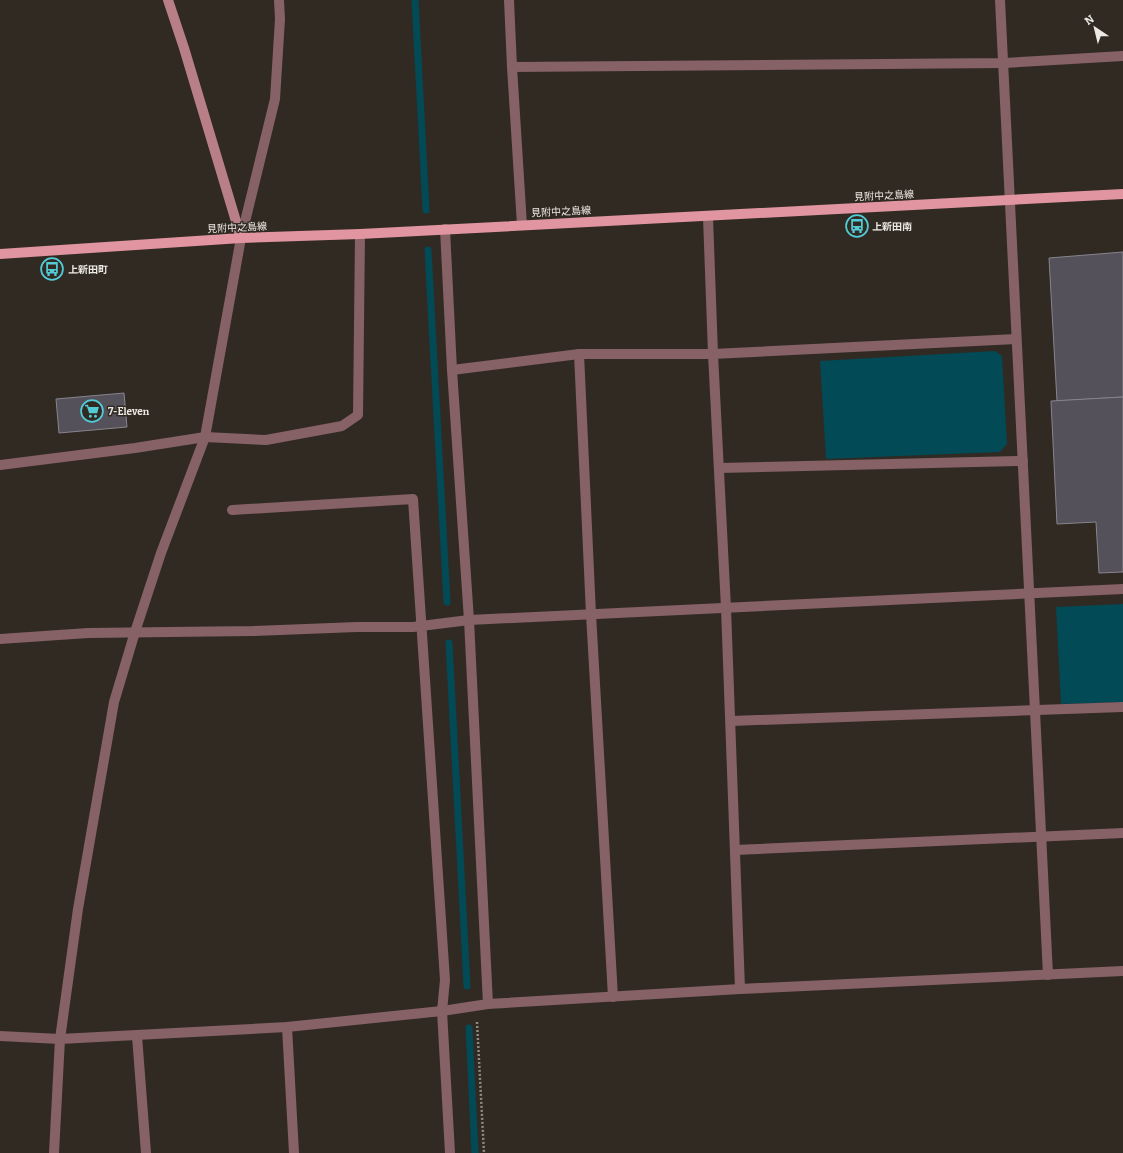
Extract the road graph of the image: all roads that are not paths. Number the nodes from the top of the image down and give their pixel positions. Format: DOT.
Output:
graph roads {
  1 [pos="168,0"];
  2 [pos="279,0"];
  3 [pos="509,0"];
  4 [pos="1000,0"];
  5 [pos="1123,56"];
  6 [pos="1004,63"];
  7 [pos="512,67"];
  8 [pos="1123,194"];
  9 [pos="1010,200"];
  10 [pos="708,217"];
  11 [pos="522,225"];
  12 [pos="445,229"];
  13 [pos="360,234"];
  14 [pos="241,238"];
  15 [pos="0,254"];
  16 [pos="1016,339"];
  17 [pos="579,354"];
  18 [pos="713,354"];
  19 [pos="452,370"];
  20 [pos="204,437"];
  21 [pos="1023,460"];
  22 [pos="0,465"];
  23 [pos="719,468"];
  24 [pos="232,510"];
  25 [pos="1123,589"];
  26 [pos="1029,594"];
  27 [pos="726,608"];
  28 [pos="591,614"];
  29 [pos="469,620"];
  30 [pos="422,626"];
  31 [pos="135,632"];
  32 [pos="0,638"];
  33 [pos="1123,707"];
  34 [pos="1035,710"];
  35 [pos="731,721"];
  36 [pos="1123,833"];
  37 [pos="1042,837"];
  38 [pos="735,850"];
  39 [pos="1123,971"];
  40 [pos="1048,975"];
  41 [pos="740,989"];
  42 [pos="613,997"];
  43 [pos="488,1004"];
  44 [pos="442,1011"];
  45 [pos="287,1027"];
  46 [pos="0,1036"];
  47 [pos="137,1036"];
  48 [pos="60,1039"];
  49 [pos="54,1153"];
  50 [pos="146,1153"];
  51 [pos="294,1153"];
  52 [pos="450,1153"];
  1 -- 14 [label="street"];
  2 -- 14 [label="street"];
  3 -- 7 [label="street"];
  4 -- 6 [label="street"];
  5 -- 6 [label="street"];
  6 -- 7 [label="street"];
  6 -- 9 [label="street"];
  7 -- 11 [label="street"];
  8 -- 9 [label="main road, 見附中之島線"];
  9 -- 10 [label="main road, 見附中之島線"];
  9 -- 16 [label="street"];
  10 -- 11 [label="main road, 見附中之島線"];
  10 -- 18 [label="street"];
  11 -- 12 [label="main road, 見附中之島線"];
  12 -- 13 [label="main road, 見附中之島線"];
  12 -- 19 [label="street"];
  13 -- 14 [label="main road, 見附中之島線"];
  13 -- 20 [label="street"];
  14 -- 15 [label="main road, 見附中之島線"];
  14 -- 20 [label="street"];
  16 -- 18 [label="street"];
  16 -- 21 [label="street"];
  17 -- 18 [label="street"];
  17 -- 19 [label="street"];
  17 -- 28 [label="street"];
  18 -- 23 [label="street"];
  19 -- 29 [label="street"];
  20 -- 22 [label="street"];
  20 -- 31 [label="street"];
  21 -- 23 [label="street"];
  21 -- 26 [label="street"];
  23 -- 27 [label="street"];
  24 -- 30 [label="street"];
  25 -- 26 [label="street"];
  26 -- 27 [label="street"];
  26 -- 34 [label="street"];
  27 -- 28 [label="street"];
  27 -- 35 [label="street"];
  28 -- 29 [label="street"];
  28 -- 42 [label="street"];
  29 -- 30 [label="street"];
  29 -- 43 [label="street"];
  30 -- 31 [label="street"];
  30 -- 44 [label="street"];
  31 -- 32 [label="street"];
  31 -- 48 [label="street"];
  33 -- 34 [label="street"];
  34 -- 35 [label="street"];
  34 -- 37 [label="street"];
  35 -- 38 [label="street"];
  36 -- 37 [label="street"];
  37 -- 38 [label="street"];
  37 -- 40 [label="street"];
  38 -- 41 [label="street"];
  39 -- 40 [label="street"];
  40 -- 41 [label="street"];
  41 -- 42 [label="street"];
  42 -- 43 [label="street"];
  43 -- 44 [label="street"];
  44 -- 45 [label="street"];
  44 -- 52 [label="street"];
  45 -- 47 [label="street"];
  45 -- 51 [label="street"];
  46 -- 48 [label="street"];
  47 -- 48 [label="street"];
  47 -- 50 [label="street"];
  48 -- 49 [label="street"];
}
